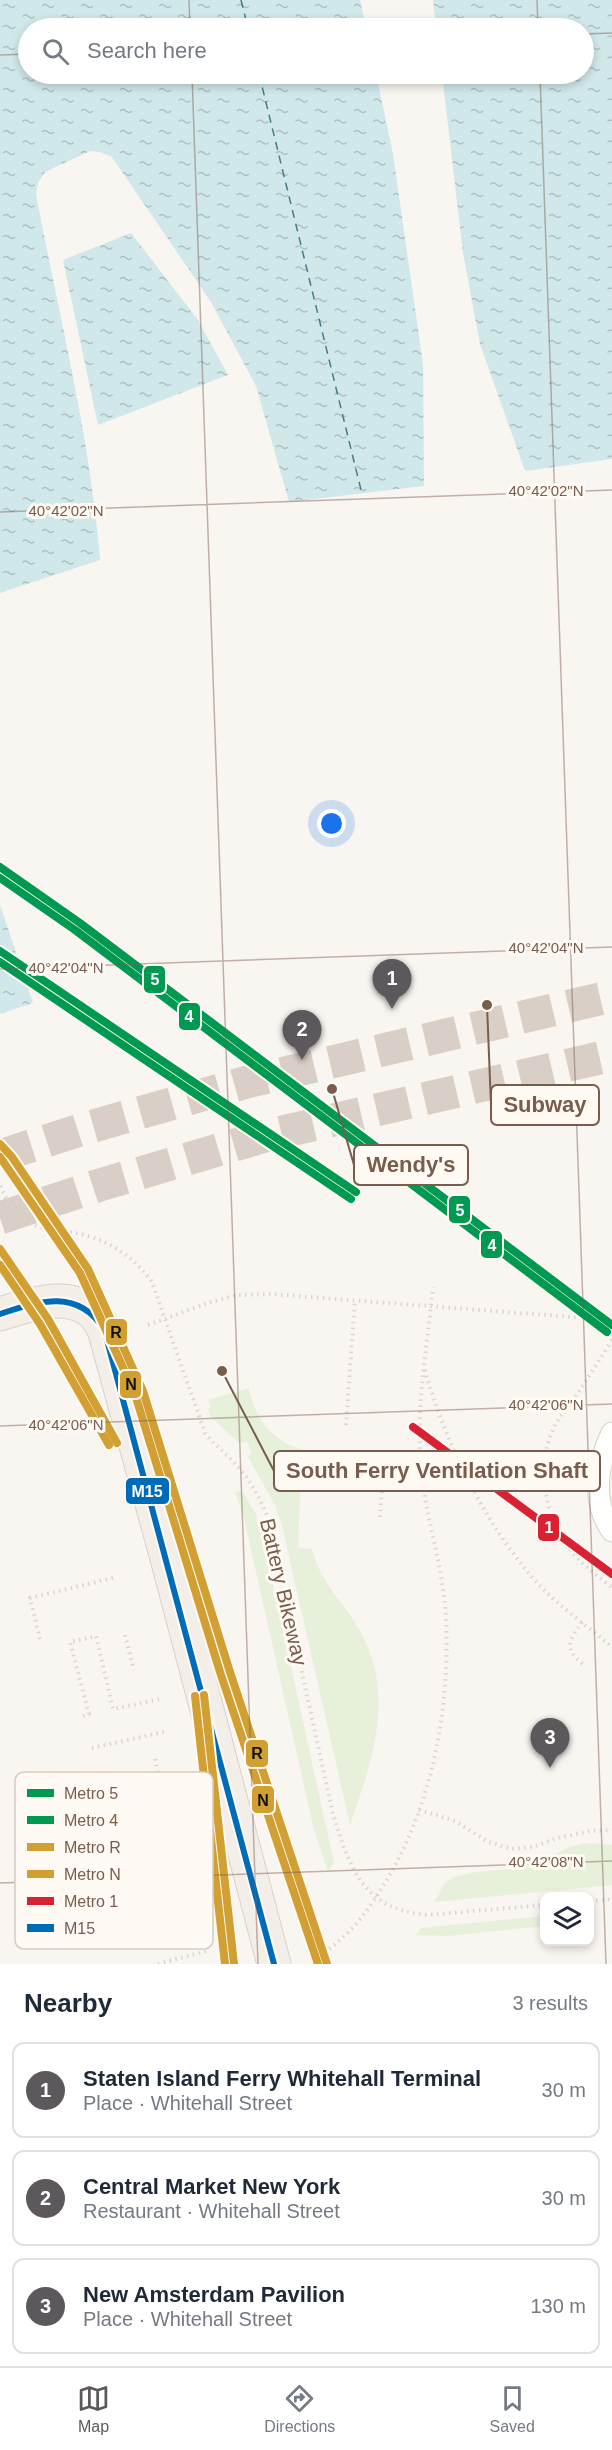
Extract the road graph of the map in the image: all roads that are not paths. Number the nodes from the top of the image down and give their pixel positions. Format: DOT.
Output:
graph roads {
  1 [pos="8,1311"];
  2 [pos="612,1433"];
  3 [pos="612,1531"];
  4 [pos="274,1964"];
  1 -- 4 [label="main road"];
  2 -- 3 [label="lane"];
}
